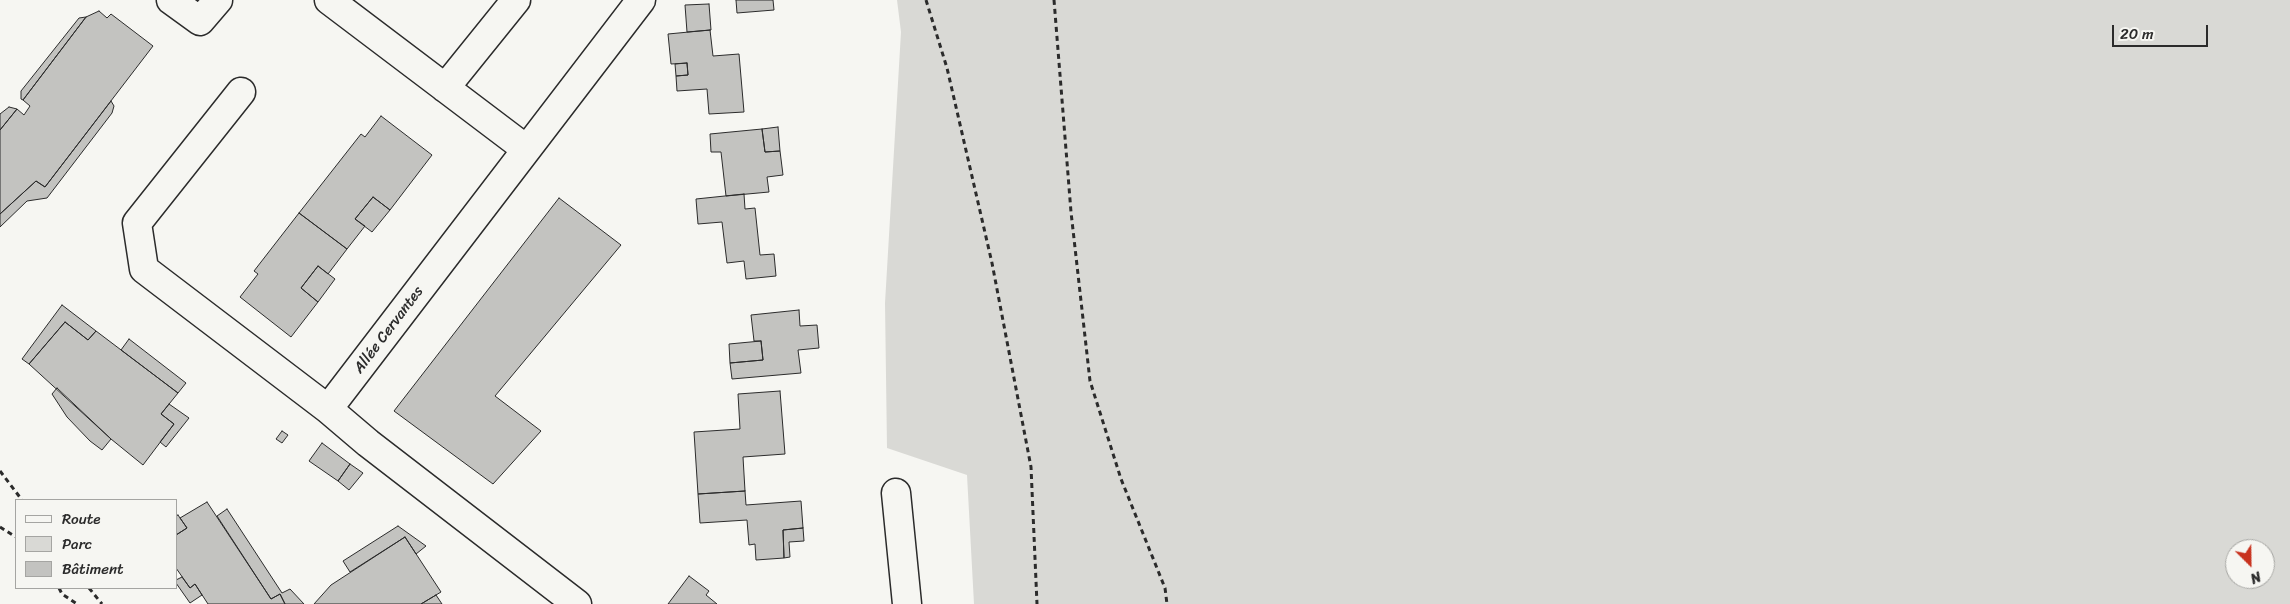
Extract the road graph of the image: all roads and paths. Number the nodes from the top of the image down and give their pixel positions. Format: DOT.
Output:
graph roads {
  1 [pos="171,0"];
  2 [pos="218,0"];
  3 [pos="329,0"];
  4 [pos="516,0"];
  5 [pos="641,0"];
  6 [pos="926,0"];
  7 [pos="1054,0"];
  8 [pos="445,88"];
  9 [pos="241,92"];
  10 [pos="526,149"];
  11 [pos="328,409"];
  12 [pos="0,472"];
  13 [pos="896,493"];
  14 [pos="21,499"];
  15 [pos="0,527"];
  16 [pos="15,537"];
  17 [pos="60,589"];
  18 [pos="90,589"];
  19 [pos="76,604"];
  20 [pos="102,604"];
  21 [pos="577,604"];
  22 [pos="907,604"];
  23 [pos="1037,604"];
  24 [pos="1167,604"];
  1 -- 2 [label="street"];
  3 -- 8 [label="street"];
  4 -- 8 [label="street"];
  5 -- 10 [label="street, Allée Cervantes"];
  6 -- 23 [label="path"];
  7 -- 24 [label="path"];
  8 -- 10 [label="street"];
  9 -- 11 [label="street"];
  10 -- 11 [label="street, Allée Cervantes"];
  11 -- 21 [label="street"];
  12 -- 14 [label="path"];
  13 -- 22 [label="street"];
  15 -- 16 [label="path"];
  17 -- 19 [label="path"];
  18 -- 20 [label="path"];
}
